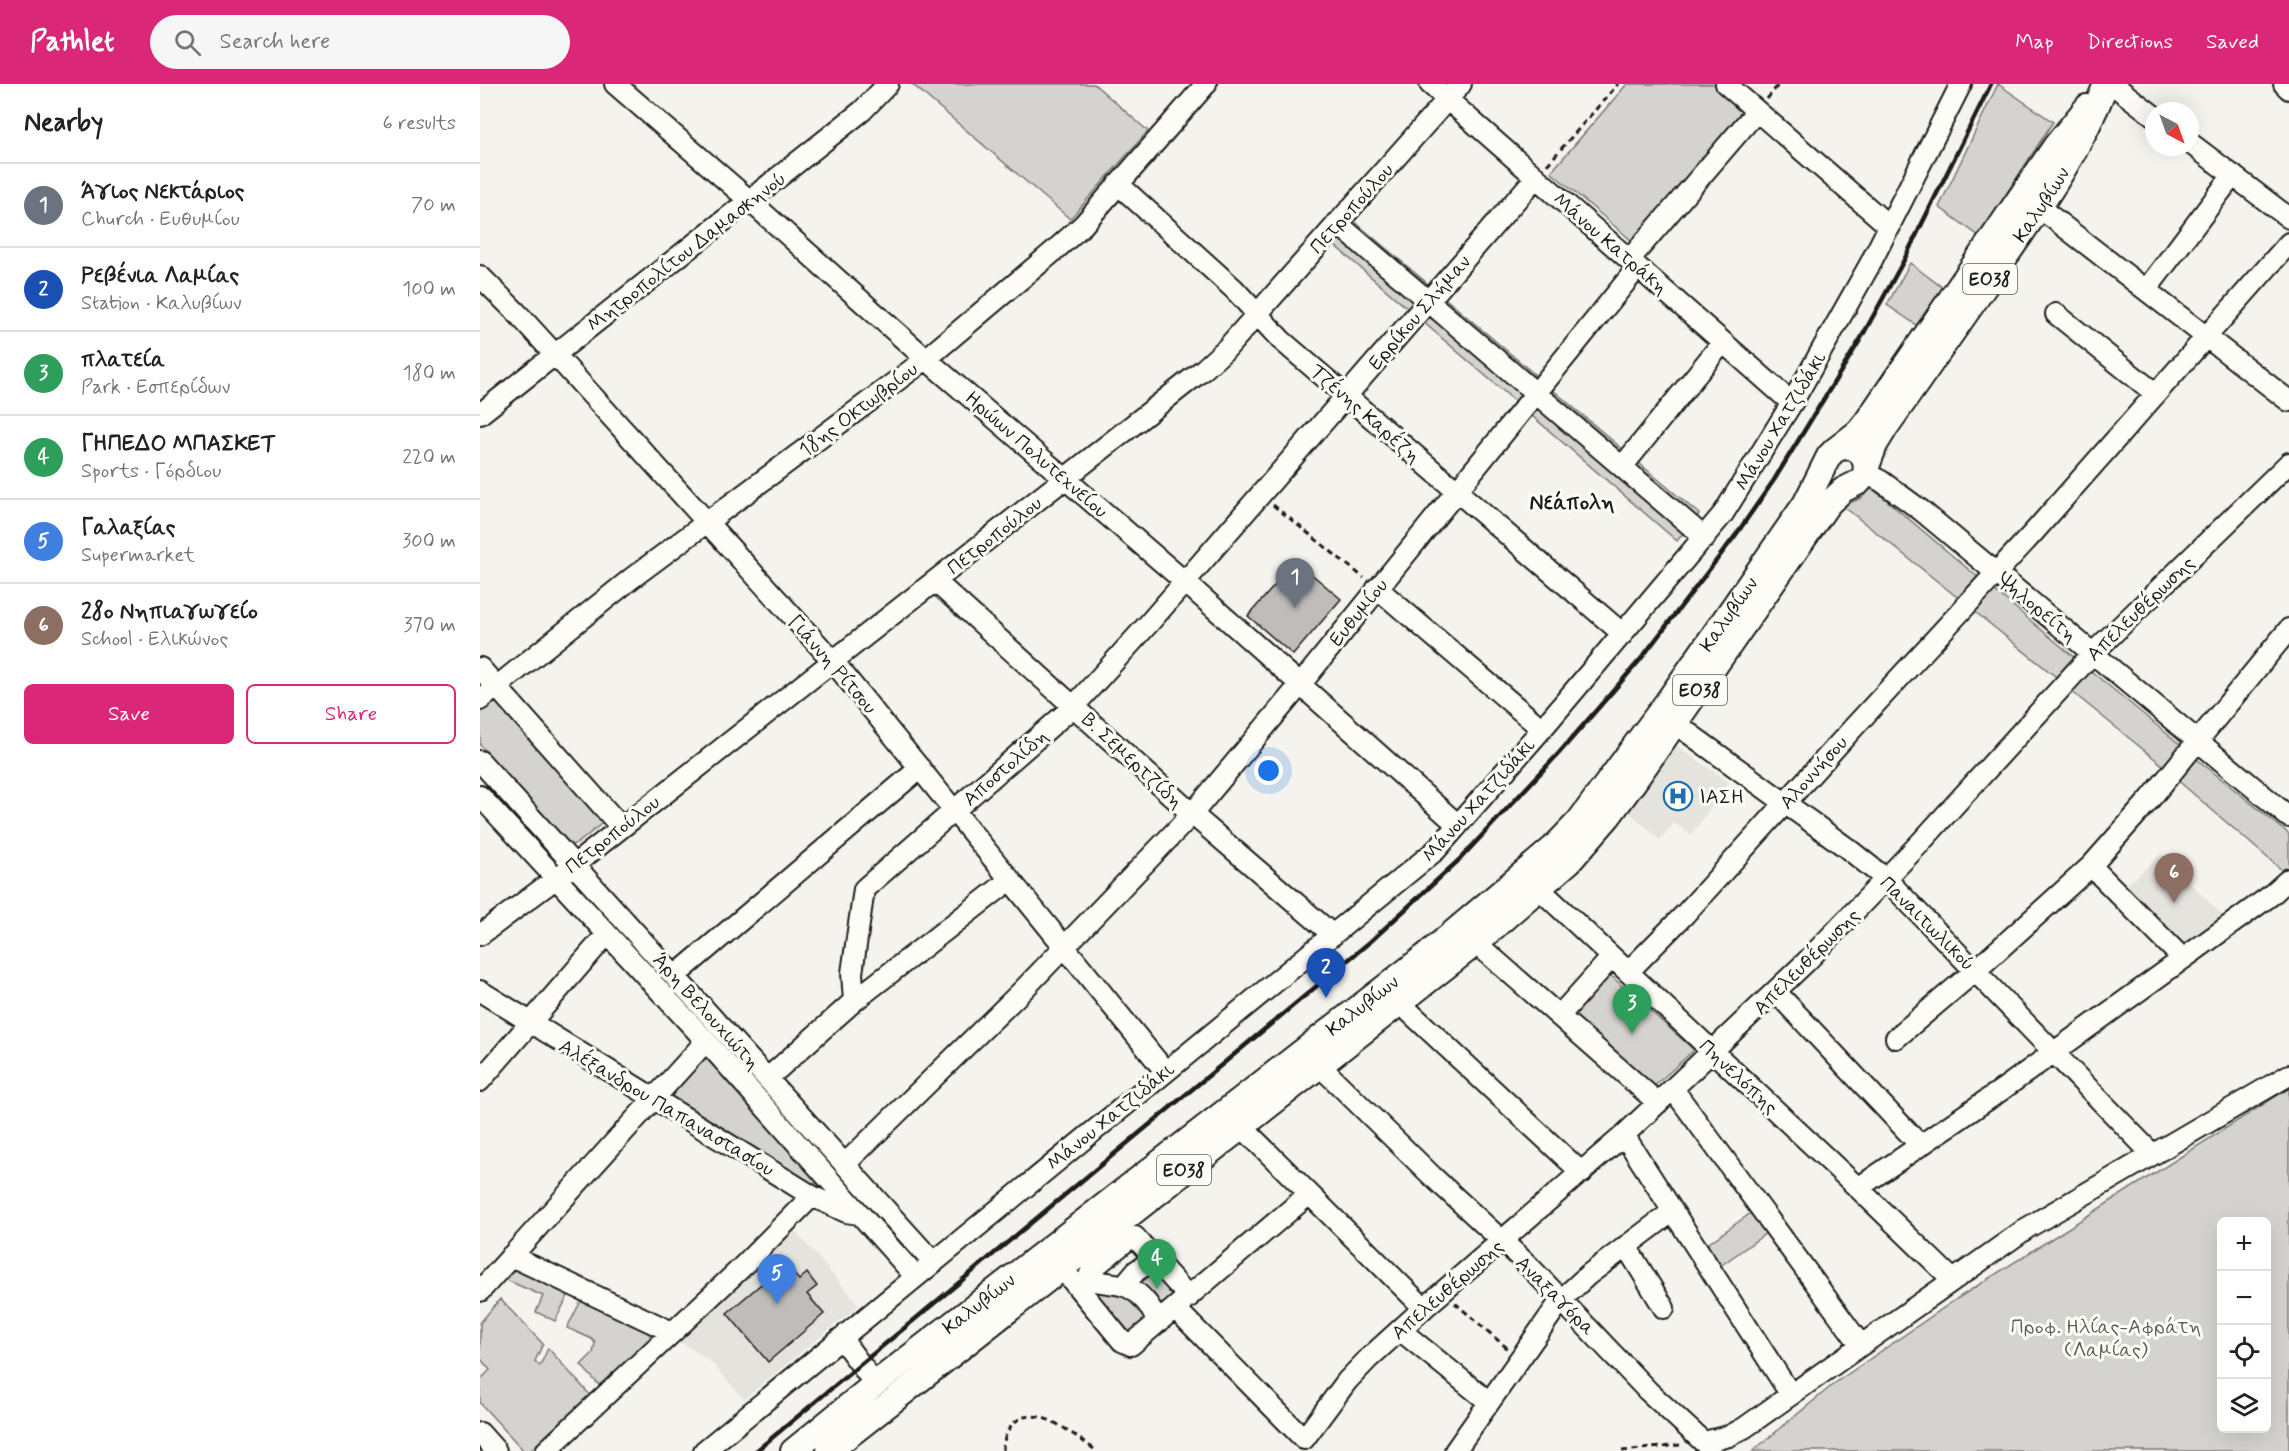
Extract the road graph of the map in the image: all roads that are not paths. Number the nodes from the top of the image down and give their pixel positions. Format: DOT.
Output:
graph roads {
  1 [pos="615,84"];
  2 [pos="888,84"];
  3 [pos="1206,84"];
  4 [pos="1430,84"];
  5 [pos="1461,84"];
  6 [pos="1726,84"];
  7 [pos="1961,84"];
  8 [pos="2105,84"];
  9 [pos="2112,84"];
  10 [pos="2284,84"];
  11 [pos="2289,89"];
  12 [pos="1448,100"];
  13 [pos="2145,109"];
  14 [pos="1756,112"];
  15 [pos="2199,150"];
  16 [pos="2233,175"];
  17 [pos="1536,177"];
  18 [pos="1118,184"];
  19 [pos="750,201"];
  20 [pos="2040,208"];
  21 [pos="2289,218"];
  22 [pos="1337,223"];
  23 [pos="1890,227"];
  24 [pos="2289,243"];
  25 [pos="1634,263"];
  26 [pos="480,276"];
  27 [pos="2146,290"];
  28 [pos="1428,302"];
  29 [pos="2056,314"];
  30 [pos="1257,315"];
  31 [pos="2206,338"];
  32 [pos="1723,342"];
  33 [pos="555,355"];
  34 [pos="926,359"];
  35 [pos="1535,393"];
  36 [pos="2156,394"];
  37 [pos="1346,396"];
  38 [pos="2289,401"];
  39 [pos="1792,403"];
  40 [pos="480,414"];
  41 [pos="1831,456"];
  42 [pos="2289,463"];
  43 [pos="1622,466"];
  44 [pos="1861,476"];
  45 [pos="1065,479"];
  46 [pos="1456,490"];
  47 [pos="706,522"];
  48 [pos="1705,538"];
  49 [pos="1997,573"];
  50 [pos="936,582"];
  51 [pos="1185,582"];
  52 [pos="1377,588"];
  53 [pos="2289,629"];
  54 [pos="1623,634"];
  55 [pos="2092,654"];
  56 [pos="832,660"];
  57 [pos="480,668"];
  58 [pos="1300,685"];
  59 [pos="496,687"];
  60 [pos="480,700"];
  61 [pos="1074,706"];
  62 [pos="1676,724"];
  63 [pos="1542,729"];
  64 [pos="2196,742"];
  65 [pos="480,761"];
  66 [pos="920,768"];
  67 [pos="480,796"];
  68 [pos="1785,803"];
  69 [pos="954,811"];
  70 [pos="1192,814"];
  71 [pos="2289,817"];
  72 [pos="1458,825"];
  73 [pos="621,827"];
  74 [pos="574,865"];
  75 [pos="2091,866"];
  76 [pos="555,879"];
  77 [pos="1886,879"];
  78 [pos="2289,879"];
  79 [pos="1010,880"];
  80 [pos="1531,881"];
  81 [pos="607,934"];
  82 [pos="480,935"];
  83 [pos="1333,935"];
  84 [pos="1476,943"];
  85 [pos="1064,947"];
  86 [pos="1612,957"];
  87 [pos="2183,959"];
  88 [pos="1975,971"];
  89 [pos="1628,972"];
  90 [pos="675,976"];
  91 [pos="480,991"];
  92 [pos="1776,992"];
  93 [pos="854,1001"];
  94 [pos="1401,1004"];
  95 [pos="1560,1015"];
  96 [pos="530,1023"];
  97 [pos="1896,1038"];
  98 [pos="706,1041"];
  99 [pos="1713,1052"];
  100 [pos="2054,1052"];
  101 [pos="1320,1066"];
  102 [pos="1165,1071"];
  103 [pos="2289,1075"];
  104 [pos="768,1078"];
  105 [pos="480,1081"];
  106 [pos="1673,1089"];
  107 [pos="652,1098"];
  108 [pos="1658,1103"];
  109 [pos="1241,1126"];
  110 [pos="1624,1135"];
  111 [pos="1920,1145"];
  112 [pos="2152,1154"];
  113 [pos="844,1164"];
  114 [pos="1582,1173"];
  115 [pos="1858,1188"];
  116 [pos="1308,1195"];
  117 [pos="812,1196"];
  118 [pos="1673,1211"];
  119 [pos="859,1214"];
  120 [pos="1503,1242"];
  121 [pos="1626,1246"];
  122 [pos="511,1256"];
  123 [pos="1155,1259"];
  124 [pos="933,1262"];
  125 [pos="1061,1267"];
  126 [pos="915,1276"];
  127 [pos="1953,1280"];
  128 [pos="1125,1284"];
  129 [pos="480,1291"];
  130 [pos="1562,1299"];
  131 [pos="1182,1302"];
  132 [pos="1424,1308"];
  133 [pos="1664,1308"];
  134 [pos="1159,1322"];
  135 [pos="1400,1330"];
  136 [pos="672,1332"];
  137 [pos="841,1338"];
  138 [pos="1860,1344"];
  139 [pos="875,1384"];
  140 [pos="1791,1395"];
  141 [pos="1489,1402"];
  142 [pos="480,1433"];
  143 [pos="1709,1447"];
  144 [pos="496,1451"];
  145 [pos="546,1451"];
  146 [pos="704,1451"];
  147 [pos="792,1451"];
  148 [pos="829,1451"];
  149 [pos="1455,1451"];
  1 -- 19 [label="street, Ηρώων Πολυτεχνείου"];
  2 -- 19 [label="street, Μητροπολίτου Δαμασκηνού"];
  3 -- 18 [label="street, 18ης Οκτωβρίου"];
  4 -- 12 [label="street, Μάνου Κατράκη"];
  5 -- 12 [label="street, Πετροπούλου"];
  6 -- 14 [label="street"];
  7 -- 23 [label="street, Μάνου Χατζιδάκι"];
  8 -- 20 [label="main road, Καλυβίων / ΕΟ38"];
  8 -- 41 [label="main road, Καλυβίων / ΕΟ38"];
  9 -- 13 [label="street"];
  10 -- 11 [label="street"];
  12 -- 17 [label="street, Μάνου Κατράκη"];
  12 -- 22 [label="street, Πετροπούλου"];
  14 -- 23 [label="street"];
  14 -- 25 [label="street, Ευθυμίου"];
  15 -- 16 [label="street"];
  16 -- 21 [label="street"];
  16 -- 27 [label="street"];
  17 -- 25 [label="street, Μάνου Κατράκη"];
  17 -- 28 [label="street, Ερρίκου Σλήμαν"];
  18 -- 30 [label="street, Τζένης Καρέζη"];
  18 -- 34 [label="street, 18ης Οκτωβρίου"];
  19 -- 33 [label="street, Μητροπολίτου Δαμασκηνού"];
  19 -- 34 [label="street, Ηρώων Πολυτεχνείου"];
  20 -- 27 [label="street"];
  20 -- 44 [label="main road, Καλυβίων / ΕΟ38"];
  22 -- 28 [label="street"];
  22 -- 30 [label="street, Πετροπούλου"];
  23 -- 39 [label="street, Μάνου Χατζιδάκι"];
  24 -- 31 [label="street, Αλοννήσου"];
  25 -- 32 [label="street, Μάνου Κατράκη"];
  25 -- 35 [label="street, Ευθυμίου"];
  26 -- 33 [label="street, Γιάννη Ρίτσου"];
  27 -- 31 [label="street"];
  28 -- 35 [label="street"];
  28 -- 37 [label="street, Ερρίκου Σλήμαν"];
  29 -- 36 [label="street"];
  30 -- 37 [label="street, Τζένης Καρέζη"];
  30 -- 45 [label="street, Πετροπούλου"];
  31 -- 36 [label="street, Αλοννήσου"];
  31 -- 38 [label="street"];
  32 -- 39 [label="street, Μάνου Κατράκη"];
  32 -- 43 [label="street"];
  33 -- 40 [label="street, Μητροπολίτου Δαμασκηνού"];
  33 -- 47 [label="street, Γιάννη Ρίτσου"];
  34 -- 45 [label="street, Ηρώων Πολυτεχνείου"];
  34 -- 47 [label="street, 18ης Οκτωβρίου"];
  35 -- 43 [label="street"];
  35 -- 46 [label="street, Ευθυμίου"];
  36 -- 49 [label="street, Αλοννήσου"];
  37 -- 46 [label="street, Τζένης Καρέζη"];
  37 -- 51 [label="street, Ερρίκου Σλήμαν"];
  39 -- 48 [label="street, Μάνου Χατζιδάκι"];
  41 -- 44 [label="main road"];
  41 -- 44 [label="main road"];
  41 -- 80 [label="main road, Καλυβίων / ΕΟ38"];
  42 -- 55 [label="street, Απελευθέρωσης"];
  43 -- 48 [label="street"];
  44 -- 49 [label="street, Ψηλορείτη"];
  44 -- 62 [label="main road, Καλυβίων / ΕΟ38"];
  45 -- 50 [label="street, Πετροπούλου"];
  45 -- 51 [label="street, Ηρώων Πολυτεχνείου"];
  46 -- 52 [label="street, Ευθυμίου"];
  46 -- 54 [label="street, Τζένης Καρέζη"];
  47 -- 56 [label="street, Γιάννη Ρίτσου"];
  47 -- 59 [label="street, 18ης Οκτωβρίου"];
  48 -- 54 [label="street, Μάνου Χατζιδάκι"];
  49 -- 55 [label="street, Ψηλορείτη"];
  49 -- 68 [label="street, Αλοννήσου"];
  50 -- 56 [label="street, Πετροπούλου"];
  50 -- 61 [label="street, Β. Σεμερτζίδη"];
  51 -- 58 [label="street, Ηρώων Πολυτεχνείου"];
  51 -- 61 [label="street, Αποστολίδη"];
  52 -- 58 [label="street, Ευθυμίου"];
  52 -- 63 [label="street"];
  53 -- 64 [label="street"];
  54 -- 63 [label="street, Μάνου Χατζιδάκι"];
  55 -- 64 [label="street, Ψηλορείτη"];
  55 -- 77 [label="street, Απελευθέρωσης"];
  56 -- 66 [label="street, Γιάννη Ρίτσου"];
  56 -- 73 [label="street, Πετροπούλου"];
  57 -- 59 [label="street"];
  58 -- 70 [label="street, Ευθυμίου"];
  58 -- 72 [label="street, Ηρώων Πολυτεχνείου"];
  59 -- 60 [label="street, 18ης Οκτωβρίου"];
  59 -- 73 [label="street"];
  61 -- 69 [label="street, Αποστολίδη"];
  61 -- 70 [label="street, Β. Σεμερτζίδη"];
  62 -- 68 [label="street, Παναιτωλικού"];
  62 -- 80 [label="main road, Καλυβίων / ΕΟ38"];
  63 -- 72 [label="street, Μάνου Χατζιδάκι"];
  64 -- 71 [label="street, Ψηλορείτη"];
  64 -- 75 [label="street"];
  65 -- 74 [label="street, Άρη Βελουχιώτη"];
  66 -- 69 [label="street, Γιάννη Ρίτσου"];
  66 -- 90 [label="street"];
  67 -- 76 [label="street, Άρη Βελουχιώτη"];
  68 -- 77 [label="street, Παναιτωλικού"];
  68 -- 89 [label="street, Αλοννήσου"];
  69 -- 79 [label="street, Γιάννη Ρίτσου"];
  69 -- 93 [label="street, Αποστολίδη"];
  70 -- 83 [label="street, Β. Σεμερτζίδη"];
  70 -- 85 [label="street, Ευθυμίου"];
  72 -- 83 [label="street, Μάνου Χατζιδάκι"];
  73 -- 74 [label="street, Πετροπούλου"];
  74 -- 76 [label="street, Πετροπούλου"];
  74 -- 90 [label="street, Άρη Βελουχιώτη"];
  75 -- 87 [label="street"];
  75 -- 88 [label="street"];
  76 -- 81 [label="street, Άρη Βελουχιώτη"];
  76 -- 82 [label="street, Πετροπούλου"];
  77 -- 88 [label="street, Παναιτωλικού"];
  77 -- 92 [label="street, Απελευθέρωσης"];
  78 -- 87 [label="street"];
  79 -- 85 [label="street, Γιάννη Ρίτσου"];
  79 -- 93 [label="street"];
  80 -- 84 [label="main road, Καλυβίων / ΕΟ38"];
  80 -- 86 [label="street, Πηνελόπης"];
  80 -- 139 [label="main road, Καλυβίων / ΕΟ38"];
  81 -- 96 [label="street"];
  81 -- 98 [label="street, Άρη Βελουχιώτη"];
  83 -- 102 [label="street, Μάνου Χατζιδάκι"];
  84 -- 94 [label="main road, Καλυβίων / ΕΟ38"];
  84 -- 95 [label="street"];
  85 -- 102 [label="street, Γιάννη Ρίτσου"];
  85 -- 113 [label="street, Ευθυμίου"];
  86 -- 89 [label="street, Πηνελόπης"];
  86 -- 95 [label="street"];
  87 -- 100 [label="street"];
  88 -- 97 [label="street"];
  88 -- 100 [label="street, Παναιτωλικού"];
  89 -- 99 [label="street, Πηνελόπης"];
  90 -- 104 [label="street, Άρη Βελουχιώτη"];
  91 -- 96 [label="street, Αλέξανδρου Παπαναστασίου"];
  92 -- 99 [label="street, Απελευθέρωσης"];
  92 -- 111 [label="street"];
  93 -- 104 [label="street"];
  94 -- 101 [label="main road, Καλυβίων / ΕΟ38"];
  94 -- 114 [label="street"];
  95 -- 108 [label="street"];
  96 -- 105 [label="street"];
  96 -- 107 [label="street, Αλέξανδρου Παπαναστασίου"];
  98 -- 107 [label="street"];
  98 -- 119 [label="street, Άρη Βελουχιώτη"];
  99 -- 106 [label="street, Απελευθέρωσης"];
  99 -- 115 [label="street, Πηνελόπης"];
  100 -- 111 [label="street"];
  100 -- 112 [label="street, Παναιτωλικού"];
  101 -- 109 [label="main road, Καλυβίων / ΕΟ38"];
  101 -- 120 [label="street, Αναξαγόρα"];
  102 -- 124 [label="street, Μάνου Χατζιδάκι"];
  103 -- 112 [label="street"];
  104 -- 113 [label="street, Άρη Βελουχιώτη"];
  106 -- 108 [label="street, Απελευθέρωσης"];
  106 -- 138 [label="street"];
  107 -- 117 [label="street, Αλέξανδρου Παπαναστασίου"];
  107 -- 122 [label="street"];
  108 -- 110 [label="street, Απελευθέρωσης"];
  109 -- 116 [label="street"];
  109 -- 125 [label="main road, Καλυβίων / ΕΟ38"];
  110 -- 114 [label="street, Απελευθέρωσης"];
  110 -- 118 [label="street"];
  111 -- 115 [label="street"];
  112 -- 127 [label="street"];
  113 -- 124 [label="street, Άρη Βελουχιώτη"];
  114 -- 120 [label="street, Απελευθέρωσης"];
  115 -- 127 [label="street, Πηνελόπης"];
  116 -- 131 [label="street"];
  116 -- 132 [label="street"];
  117 -- 119 [label="street, Αλέξανδρου Παπαναστασίου"];
  117 -- 136 [label="street"];
  118 -- 121 [label="street"];
  118 -- 140 [label="street"];
  119 -- 126 [label="street, Άρη Βελουχιώτη"];
  120 -- 130 [label="street, Αναξαγόρα"];
  120 -- 132 [label="street, Απελευθέρωσης"];
  121 -- 130 [label="street"];
  121 -- 133 [label="street"];
  122 -- 129 [label="street"];
  122 -- 136 [label="street"];
  123 -- 128 [label="street"];
  123 -- 128 [label="street"];
  123 -- 131 [label="street"];
  124 -- 126 [label="street, Μάνου Χατζιδάκι"];
  125 -- 134 [label="street"];
  125 -- 148 [label="main road, Καλυβίων / ΕΟ38"];
  126 -- 137 [label="street, Μάνου Χατζιδάκι"];
  127 -- 138 [label="street"];
  128 -- 134 [label="street"];
  130 -- 141 [label="street"];
  130 -- 143 [label="street, Αναξαγόρα"];
  131 -- 134 [label="street"];
  131 -- 135 [label="street, Απελευθέρωσης"];
  132 -- 135 [label="street, Απελευθέρωσης"];
  135 -- 141 [label="street"];
  136 -- 145 [label="street"];
  137 -- 139 [label="street"];
  137 -- 146 [label="street, Μάνου Χατζιδάκι"];
  138 -- 140 [label="street"];
  139 -- 147 [label="main road, Καλυβίων / ΕΟ38"];
  140 -- 143 [label="street"];
  141 -- 149 [label="street"];
  142 -- 144 [label="street"];
}
